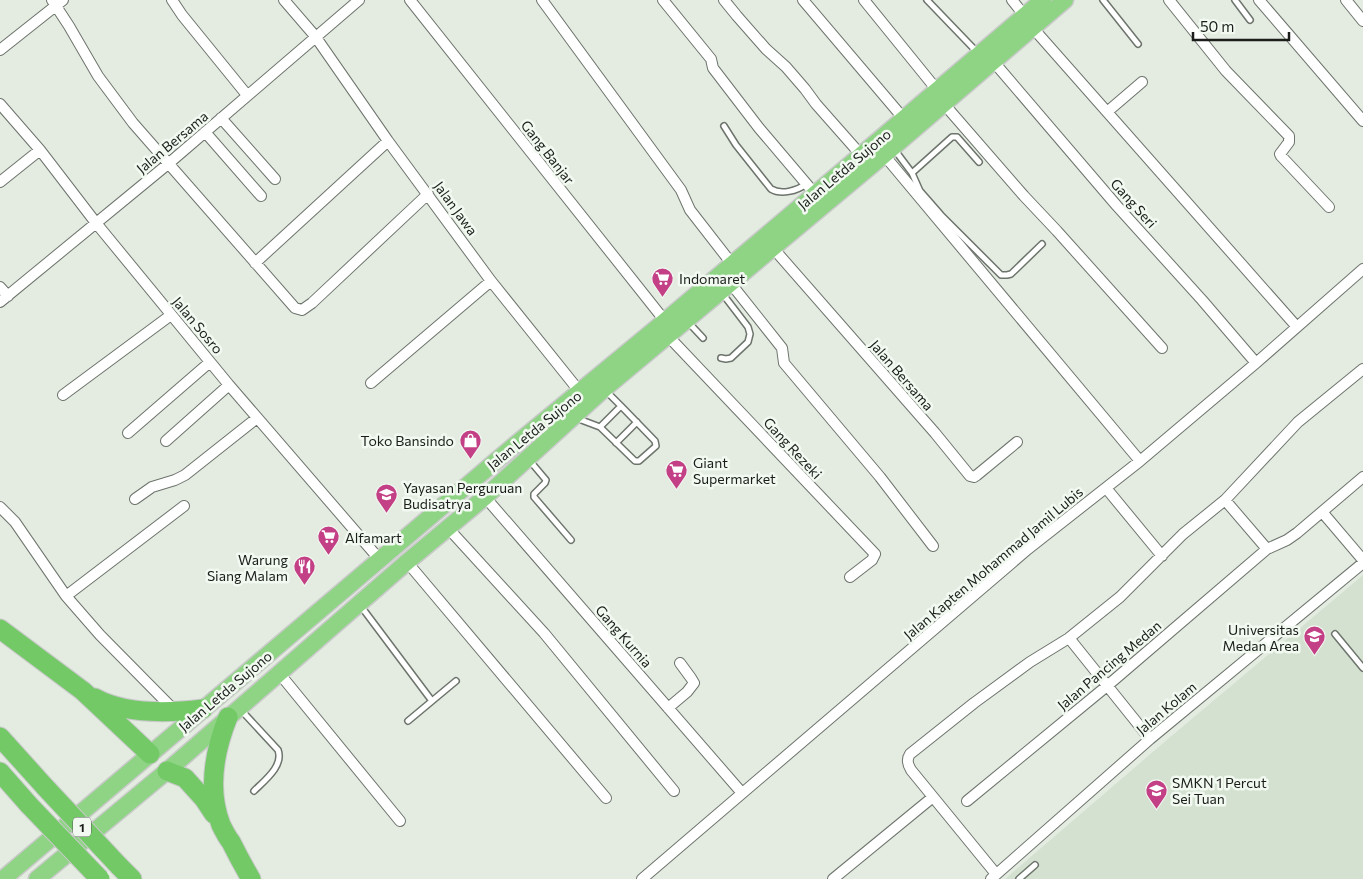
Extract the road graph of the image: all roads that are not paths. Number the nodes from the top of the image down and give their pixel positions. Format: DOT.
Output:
graph roads {
  1 [pos="172,0"];
  2 [pos="284,0"];
  3 [pos="359,0"];
  4 [pos="410,0"];
  5 [pos="542,0"];
  6 [pos="663,0"];
  7 [pos="724,0"];
  8 [pos="803,0"];
  9 [pos="864,0"];
  10 [pos="927,0"];
  11 [pos="1012,0"];
  12 [pos="1043,0"];
  13 [pos="1065,0"];
  14 [pos="1103,0"];
  15 [pos="1169,0"];
  16 [pos="1235,0"];
  17 [pos="1259,0"];
  18 [pos="1346,0"];
  19 [pos="57,2"];
  20 [pos="1250,20"];
  21 [pos="1363,21"];
  22 [pos="1028,22"];
  23 [pos="315,36"];
  24 [pos="1138,44"];
  25 [pos="0,50"];
  26 [pos="986,58"];
  27 [pos="1142,82"];
  28 [pos="247,95"];
  29 [pos="940,97"];
  30 [pos="0,104"];
  31 [pos="1107,112"];
  32 [pos="222,118"];
  33 [pos="904,119"];
  34 [pos="1363,121"];
  35 [pos="724,126"];
  36 [pos="205,132"];
  37 [pos="388,141"];
  38 [pos="40,150"];
  39 [pos="888,151"];
  40 [pos="861,155"];
  41 [pos="979,162"];
  42 [pos="168,164"];
  43 [pos="912,173"];
  44 [pos="276,179"];
  45 [pos="0,182"];
  46 [pos="810,189"];
  47 [pos="428,194"];
  48 [pos="261,196"];
  49 [pos="1329,207"];
  50 [pos="96,224"];
  51 [pos="1042,244"];
  52 [pos="773,248"];
  53 [pos="255,263"];
  54 [pos="1363,269"];
  55 [pos="724,279"];
  56 [pos="491,280"];
  57 [pos="0,287"];
  58 [pos="4,299"];
  59 [pos="171,315"];
  60 [pos="687,320"];
  61 [pos="1297,327"];
  62 [pos="666,329"];
  63 [pos="703,338"];
  64 [pos="1162,348"];
  65 [pos="721,358"];
  66 [pos="210,362"];
  67 [pos="1256,363"];
  68 [pos="1363,368"];
  69 [pos="371,383"];
  70 [pos="229,385"];
  71 [pos="604,389"];
  72 [pos="580,392"];
  73 [pos="63,395"];
  74 [pos="621,406"];
  75 [pos="574,416"];
  76 [pos="257,418"];
  77 [pos="637,422"];
  78 [pos="600,427"];
  79 [pos="128,432"];
  80 [pos="166,441"];
  81 [pos="1017,442"];
  82 [pos="616,443"];
  83 [pos="516,444"];
  84 [pos="528,459"];
  85 [pos="1140,461"];
  86 [pos="1363,477"];
  87 [pos="1106,488"];
  88 [pos="485,497"];
  89 [pos="135,499"];
  90 [pos="1224,500"];
  91 [pos="184,506"];
  92 [pos="0,507"];
  93 [pos="1323,512"];
  94 [pos="448,528"];
  95 [pos="571,540"];
  96 [pos="933,546"];
  97 [pos="1267,549"];
  98 [pos="1162,556"];
  99 [pos="380,560"];
  100 [pos="407,562"];
  101 [pos="1363,562"];
  102 [pos="850,577"];
  103 [pos="66,596"];
  104 [pos="359,604"];
  105 [pos="0,629"];
  106 [pos="294,632"];
  107 [pos="1335,634"];
  108 [pos="1069,638"];
  109 [pos="309,647"];
  110 [pos="680,663"];
  111 [pos="1363,668"];
  112 [pos="280,673"];
  113 [pos="456,681"];
  114 [pos="1107,686"];
  115 [pos="83,691"];
  116 [pos="432,701"];
  117 [pos="668,708"];
  118 [pos="203,709"];
  119 [pos="176,712"];
  120 [pos="234,712"];
  121 [pos="408,721"];
  122 [pos="0,737"];
  123 [pos="1150,739"];
  124 [pos="150,754"];
  125 [pos="167,770"];
  126 [pos="0,772"];
  127 [pos="254,791"];
  128 [pos="674,791"];
  129 [pos="742,792"];
  130 [pos="933,797"];
  131 [pos="606,798"];
  132 [pos="967,801"];
  133 [pos="400,821"];
  134 [pos="222,826"];
  135 [pos="1035,865"];
  136 [pos="126,873"];
  137 [pos="993,877"];
  138 [pos="3,879"];
  139 [pos="37,879"];
  140 [pos="100,879"];
  141 [pos="251,879"];
  142 [pos="642,879"];
  143 [pos="833,879"];
  144 [pos="1019,879"];
  1 -- 28 [label="street"];
  2 -- 23 [label="street, Jalan Jawa"];
  3 -- 23 [label="street, Jalan Bersama"];
  4 -- 62 [label="street, Gang Banjar"];
  5 -- 55 [label="street"];
  6 -- 46 [label="street"];
  7 -- 40 [label="street"];
  8 -- 33 [label="street"];
  9 -- 29 [label="street"];
  10 -- 26 [label="lane"];
  11 -- 22 [label="street"];
  12 -- 22 [label="highway, Jalan Letda Sujono"];
  13 -- 22 [label="highway, Jalan Letda Sujono"];
  14 -- 24 [label="lane"];
  15 -- 49 [label="street"];
  16 -- 20 [label="lane"];
  17 -- 34 [label="street"];
  18 -- 21 [label="street"];
  19 -- 25 [label="street"];
  19 -- 42 [label="street"];
  22 -- 26 [label="highway, Jalan Letda Sujono"];
  22 -- 31 [label="street"];
  23 -- 28 [label="street, Jalan Bersama"];
  23 -- 37 [label="street, Jalan Jawa"];
  26 -- 29 [label="highway, Jalan Letda Sujono"];
  26 -- 67 [label="street, Gang Seri"];
  27 -- 31 [label="street"];
  28 -- 32 [label="street, Jalan Bersama"];
  29 -- 33 [label="highway, Jalan Letda Sujono"];
  29 -- 39 [label="highway, Jalan Letda Sujono"];
  29 -- 64 [label="street"];
  30 -- 38 [label="street, Jalan Sosro"];
  31 -- 61 [label="street"];
  32 -- 36 [label="street, Jalan Bersama"];
  32 -- 44 [label="street"];
  33 -- 40 [label="highway, Jalan Letda Sujono"];
  35 -- 46 [label="lane"];
  36 -- 42 [label="street, Jalan Bersama"];
  36 -- 48 [label="street"];
  37 -- 47 [label="street, Jalan Jawa"];
  37 -- 53 [label="street"];
  38 -- 45 [label="street"];
  38 -- 50 [label="street, Jalan Sosro"];
  39 -- 43 [label="lane"];
  39 -- 52 [label="highway, Jalan Letda Sujono"];
  39 -- 85 [label="street"];
  40 -- 46 [label="highway, Jalan Letda Sujono"];
  41 -- 43 [label="lane"];
  42 -- 50 [label="street, Jalan Bersama"];
  42 -- 53 [label="street"];
  43 -- 51 [label="lane"];
  46 -- 55 [label="highway, Jalan Letda Sujono"];
  47 -- 53 [label="street"];
  47 -- 56 [label="street, Jalan Jawa"];
  50 -- 58 [label="street, Jalan Bersama"];
  50 -- 59 [label="street, Jalan Sosro"];
  52 -- 55 [label="highway, Jalan Letda Sujono"];
  52 -- 81 [label="street, Jalan Bersama"];
  54 -- 61 [label="street, Jalan Kapten Mohammad Jamil Lubis"];
  55 -- 60 [label="highway, Jalan Letda Sujono"];
  55 -- 62 [label="highway, Jalan Letda Sujono"];
  55 -- 65 [label="lane"];
  55 -- 96 [label="street"];
  56 -- 69 [label="street"];
  56 -- 72 [label="street, Jalan Jawa"];
  57 -- 58 [label="street"];
  59 -- 66 [label="street, Jalan Sosro"];
  59 -- 73 [label="street"];
  60 -- 62 [label="highway, Jalan Letda Sujono"];
  60 -- 63 [label="lane"];
  61 -- 67 [label="street, Jalan Kapten Mohammad Jamil Lubis"];
  62 -- 71 [label="highway, Jalan Letda Sujono"];
  62 -- 72 [label="highway, Jalan Letda Sujono"];
  62 -- 102 [label="street, Gang Rezeki"];
  66 -- 70 [label="street, Jalan Sosro"];
  66 -- 79 [label="street"];
  67 -- 85 [label="street, Jalan Kapten Mohammad Jamil Lubis"];
  68 -- 90 [label="street"];
  70 -- 76 [label="street, Jalan Sosro"];
  70 -- 80 [label="street"];
  71 -- 74 [label="lane"];
  71 -- 75 [label="highway, Jalan Letda Sujono"];
  72 -- 83 [label="highway, Jalan Letda Sujono"];
  74 -- 77 [label="lane"];
  74 -- 78 [label="lane"];
  75 -- 78 [label="lane"];
  75 -- 84 [label="highway, Jalan Letda Sujono"];
  76 -- 89 [label="street"];
  76 -- 99 [label="street, Jalan Sosro"];
  77 -- 82 [label="lane"];
  77 -- 82 [label="lane"];
  78 -- 82 [label="lane"];
  83 -- 84 [label="highway"];
  83 -- 99 [label="highway, Jalan Letda Sujono"];
  84 -- 88 [label="highway, Jalan Letda Sujono"];
  84 -- 95 [label="lane"];
  85 -- 87 [label="street, Jalan Kapten Mohammad Jamil Lubis"];
  86 -- 93 [label="street, Jalan Pancing Medan"];
  87 -- 98 [label="street"];
  87 -- 129 [label="street, Jalan Kapten Mohammad Jamil Lubis"];
  88 -- 94 [label="highway, Jalan Letda Sujono"];
  88 -- 117 [label="street, Gang Kurnia"];
  90 -- 97 [label="street"];
  90 -- 98 [label="street"];
  91 -- 103 [label="street"];
  92 -- 103 [label="street"];
  93 -- 97 [label="street, Jalan Pancing Medan"];
  93 -- 101 [label="street"];
  94 -- 100 [label="highway, Jalan Letda Sujono"];
  94 -- 128 [label="street"];
  97 -- 114 [label="street, Jalan Pancing Medan"];
  98 -- 108 [label="street"];
  99 -- 106 [label="highway, Jalan Letda Sujono"];
  100 -- 104 [label="highway, Jalan Letda Sujono"];
  100 -- 131 [label="street"];
  101 -- 123 [label="street, Jalan Kolam"];
  103 -- 119 [label="street"];
  104 -- 109 [label="highway, Jalan Letda Sujono"];
  104 -- 116 [label="lane"];
  105 -- 115 [label="highway"];
  106 -- 109 [label="highway"];
  106 -- 118 [label="highway, Jalan Letda Sujono"];
  107 -- 111 [label="lane"];
  108 -- 114 [label="street"];
  108 -- 130 [label="street"];
  109 -- 112 [label="highway, Jalan Letda Sujono"];
  110 -- 117 [label="street"];
  112 -- 120 [label="highway, Jalan Letda Sujono"];
  112 -- 133 [label="street"];
  113 -- 116 [label="lane"];
  114 -- 123 [label="street"];
  114 -- 132 [label="street, Jalan Pancing Medan"];
  115 -- 119 [label="highway"];
  115 -- 124 [label="highway"];
  116 -- 121 [label="lane"];
  117 -- 129 [label="street, Gang Kurnia"];
  118 -- 119 [label="highway"];
  118 -- 124 [label="highway, Jalan Letda Sujono"];
  120 -- 125 [label="highway, Jalan Letda Sujono"];
  120 -- 127 [label="lane"];
  120 -- 134 [label="highway"];
  122 -- 136 [label="highway, 1, bridge"];
  123 -- 137 [label="street, Jalan Kolam"];
  124 -- 125 [label="highway"];
  124 -- 138 [label="highway, Jalan Letda Sujono"];
  125 -- 134 [label="highway"];
  125 -- 139 [label="highway, Jalan Letda Sujono"];
  126 -- 140 [label="highway, 1, bridge"];
  129 -- 142 [label="street, Jalan Kapten Mohammad Jamil Lubis"];
  130 -- 137 [label="street"];
  130 -- 143 [label="street"];
  134 -- 141 [label="highway"];
  135 -- 144 [label="lane"];
}
